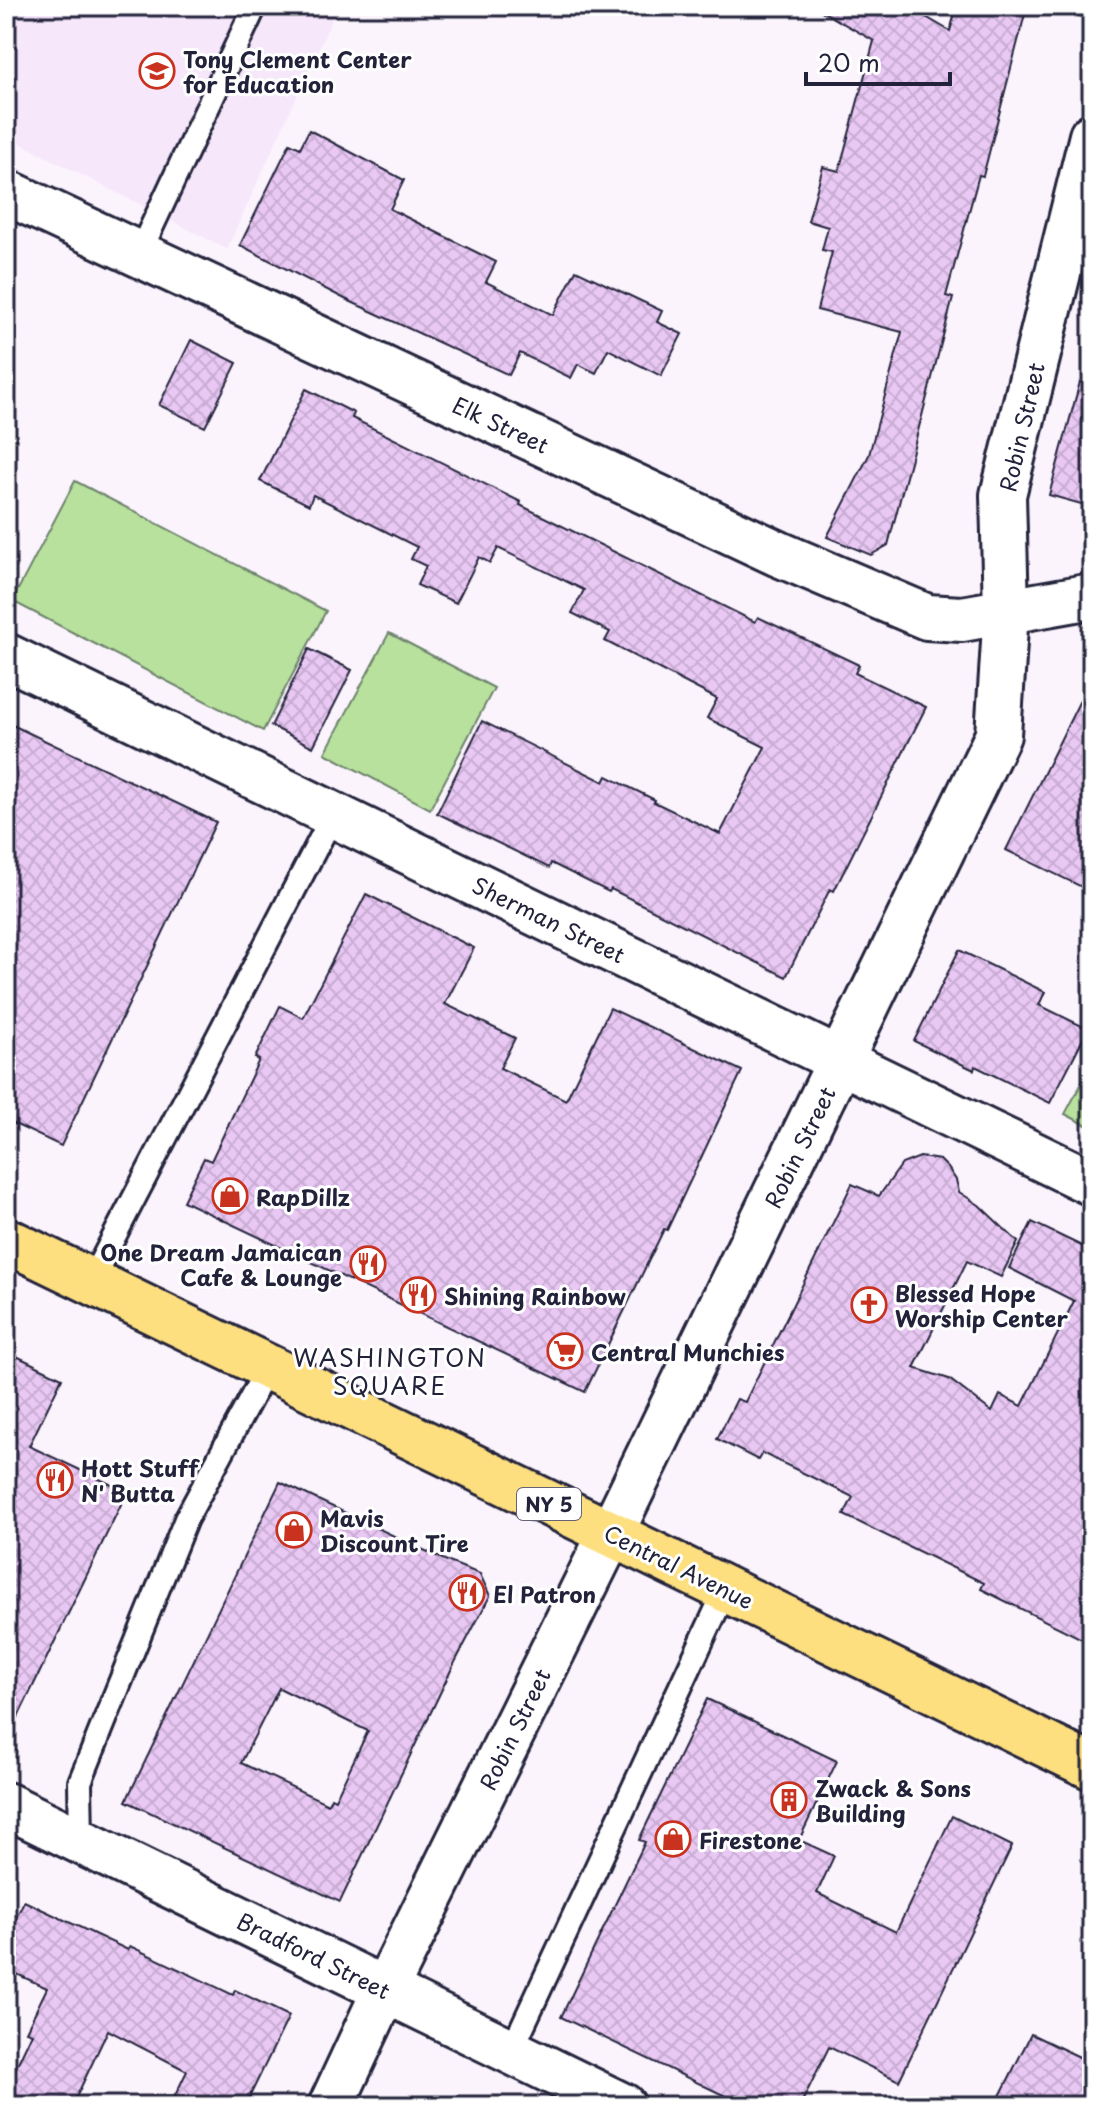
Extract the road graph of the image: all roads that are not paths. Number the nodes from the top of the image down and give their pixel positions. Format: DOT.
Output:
graph roads {
  1 [pos="255,6"];
  2 [pos="1092,136"];
  3 [pos="6,192"];
  4 [pos="139,254"];
  5 [pos="1092,596"];
  6 [pos="1006,611"];
  7 [pos="6,656"];
  8 [pos="333,815"];
  9 [pos="841,1061"];
  10 [pos="1092,1183"];
  11 [pos="6,1240"];
  12 [pos="91,1281"];
  13 [pos="268,1367"];
  14 [pos="611,1533"];
  15 [pos="726,1589"];
  16 [pos="1092,1767"];
  17 [pos="6,1805"];
  18 [pos="81,1840"];
  19 [pos="385,1990"];
  20 [pos="511,2051"];
  21 [pos="331,2106"];
  22 [pos="623,2106"];
  1 -- 4 [label="lane"];
  2 -- 6 [label="street, Robin Street"];
  3 -- 4 [label="street, Elk Street"];
  4 -- 6 [label="street, Elk Street"];
  5 -- 6 [label="street, Elk Street"];
  6 -- 9 [label="street, Robin Street"];
  7 -- 8 [label="street, Sherman Street"];
  8 -- 9 [label="street, Sherman Street"];
  8 -- 12 [label="lane"];
  9 -- 10 [label="street, Sherman Street"];
  9 -- 14 [label="street, Robin Street"];
  11 -- 12 [label="main road, Central Avenue / NY 5"];
  12 -- 13 [label="main road, Central Avenue / NY 5"];
  13 -- 14 [label="main road, Central Avenue / NY 5"];
  13 -- 18 [label="lane"];
  14 -- 15 [label="main road, Central Avenue / NY 5"];
  14 -- 19 [label="street, Robin Street"];
  15 -- 16 [label="main road, Central Avenue / NY 5"];
  15 -- 20 [label="lane"];
  17 -- 18 [label="street, Bradford Street"];
  18 -- 19 [label="street, Bradford Street"];
  19 -- 20 [label="street, Bradford Street"];
  19 -- 21 [label="street, Robin Street"];
  20 -- 22 [label="street, Bradford Street"];
}
